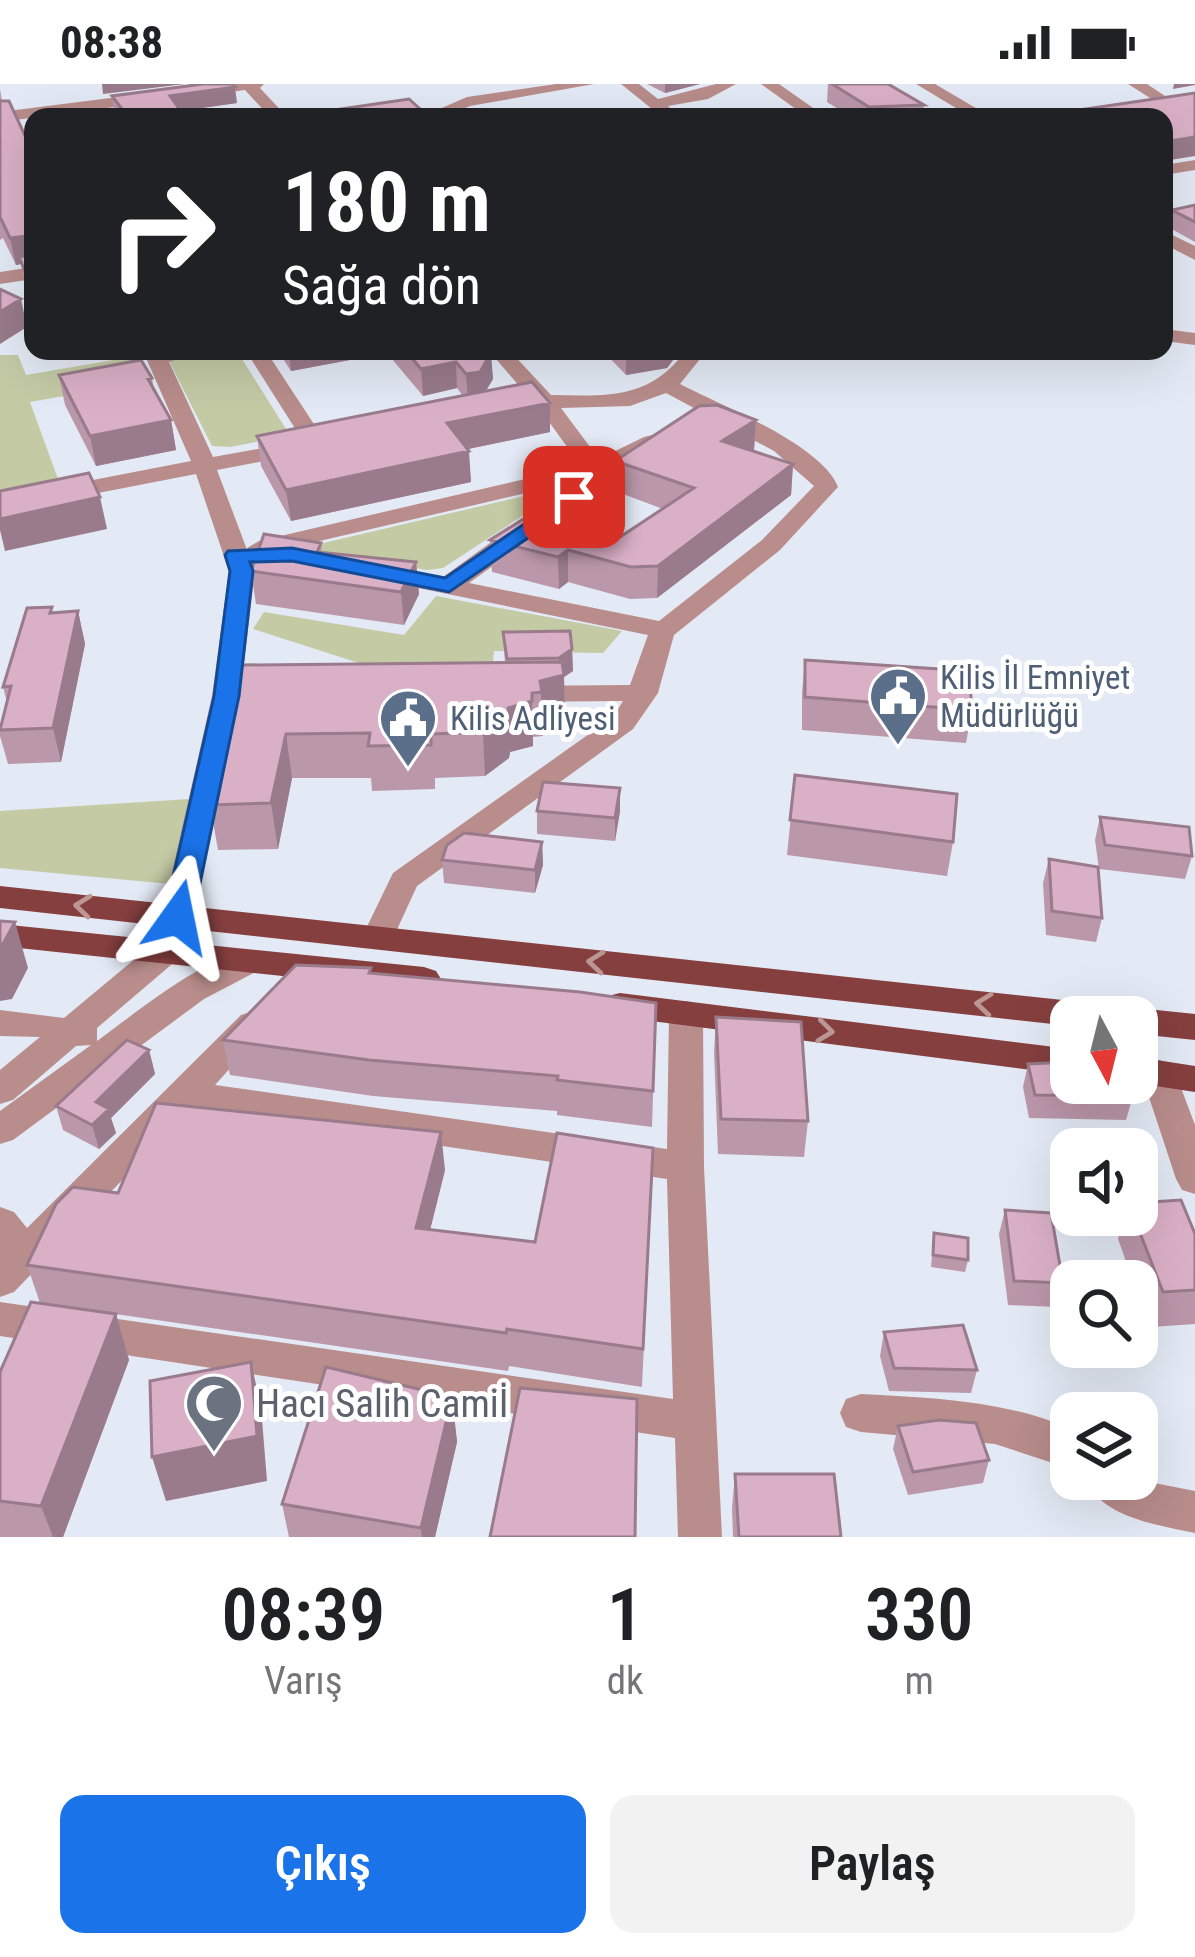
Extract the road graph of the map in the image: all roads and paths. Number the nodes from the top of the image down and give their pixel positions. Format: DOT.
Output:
graph roads {
  1 [pos="251,84"];
  2 [pos="586,84"];
  3 [pos="629,84"];
  4 [pos="728,84"];
  5 [pos="769,84"];
  6 [pos="925,84"];
  7 [pos="1136,84"];
  8 [pos="655,104"];
  9 [pos="1163,104"];
  10 [pos="114,108"];
  11 [pos="271,108"];
  12 [pos="452,108"];
  13 [pos="660,108"];
  14 [pos="805,108"];
  15 [pos="967,108"];
  16 [pos="156,360"];
  17 [pos="263,360"];
  18 [pos="507,360"];
  19 [pos="689,360"];
  20 [pos="666,385"];
  21 [pos="542,398"];
  22 [pos="715,410"];
  23 [pos="474,412"];
  24 [pos="205,466"];
  25 [pos="595,470"];
  26 [pos="0,505"];
  27 [pos="236,555"];
  28 [pos="315,559"];
  29 [pos="359,568"];
  30 [pos="449,585"];
  31 [pos="664,630"];
  32 [pos="644,693"];
  33 [pos="226,696"];
  34 [pos="0,897"];
  35 [pos="178,917"];
  36 [pos="0,935"];
  37 [pos="377,939"];
  38 [pos="166,951"];
  39 [pos="251,960"];
  40 [pos="310,964"];
  41 [pos="451,983"];
  42 [pos="592,1001"];
  43 [pos="1050,1012"];
  44 [pos="686,1013"];
  45 [pos="0,1023"];
  46 [pos="1158,1023"];
  47 [pos="1195,1027"];
  48 [pos="73,1033"];
  49 [pos="121,1042"];
  50 [pos="1050,1058"];
  51 [pos="1164,1074"];
  52 [pos="0,1090"];
  53 [pos="186,1095"];
  54 [pos="0,1130"];
  55 [pos="685,1167"];
  56 [pos="1195,1179"];
  57 [pos="0,1222"];
  58 [pos="12,1267"];
  59 [pos="0,1319"];
  60 [pos="861,1413"];
  61 [pos="695,1422"];
  62 [pos="1050,1440"];
  63 [pos="1143,1500"];
  64 [pos="1195,1512"];
  65 [pos="700,1537"];
  1 -- 10 [label="street"];
  1 -- 11 [label="street"];
  2 -- 12 [label="street"];
  3 -- 8 [label="street"];
  4 -- 8 [label="street"];
  5 -- 14 [label="street"];
  6 -- 15 [label="street"];
  7 -- 9 [label="street"];
  8 -- 13 [label="street"];
  16 -- 24 [label="street"];
  17 -- 24 [label="street"];
  18 -- 21 [label="street"];
  19 -- 20 [label="street"];
  20 -- 21 [label="street"];
  20 -- 22 [label="street"];
  21 -- 23 [label="street"];
  21 -- 25 [label="street"];
  22 -- 25 [label="street"];
  22 -- 31 [label="street"];
  24 -- 26 [label="street"];
  24 -- 27 [label="street"];
  25 -- 27 [label="street"];
  25 -- 30 [label="street"];
  27 -- 28 [label="street"];
  27 -- 33 [label="street"];
  29 -- 30 [label="street"];
  30 -- 31 [label="street"];
  31 -- 32 [label="street"];
  32 -- 33 [label="street"];
  32 -- 37 [label="street"];
  33 -- 35 [label="street"];
  35 -- 34 [label="main road, one-way"];
  35 -- 37 [label="main road"];
  36 -- 38 [label="main road"];
  43 -- 37 [label="main road, one-way"];
  38 -- 39 [label="main road"];
  38 -- 48 [label="street"];
  39 -- 40 [label="main road"];
  39 -- 49 [label="street"];
  40 -- 41 [label="main road"];
  40 -- 53 [label="street"];
  42 -- 44 [label="main road"];
  44 -- 50 [label="main road, one-way"];
  44 -- 55 [label="street"];
  45 -- 48 [label="street"];
  46 -- 47 [label="main road"];
  48 -- 49 [label="street"];
  48 -- 52 [label="street"];
  49 -- 54 [label="street"];
  51 -- 56 [label="street"];
  53 -- 55 [label="street"];
  53 -- 58 [label="street"];
  55 -- 61 [label="street"];
  57 -- 58 [label="street"];
  59 -- 61 [label="street"];
  60 -- 62 [label="street"];
  61 -- 65 [label="street"];
  63 -- 64 [label="street"];
}
